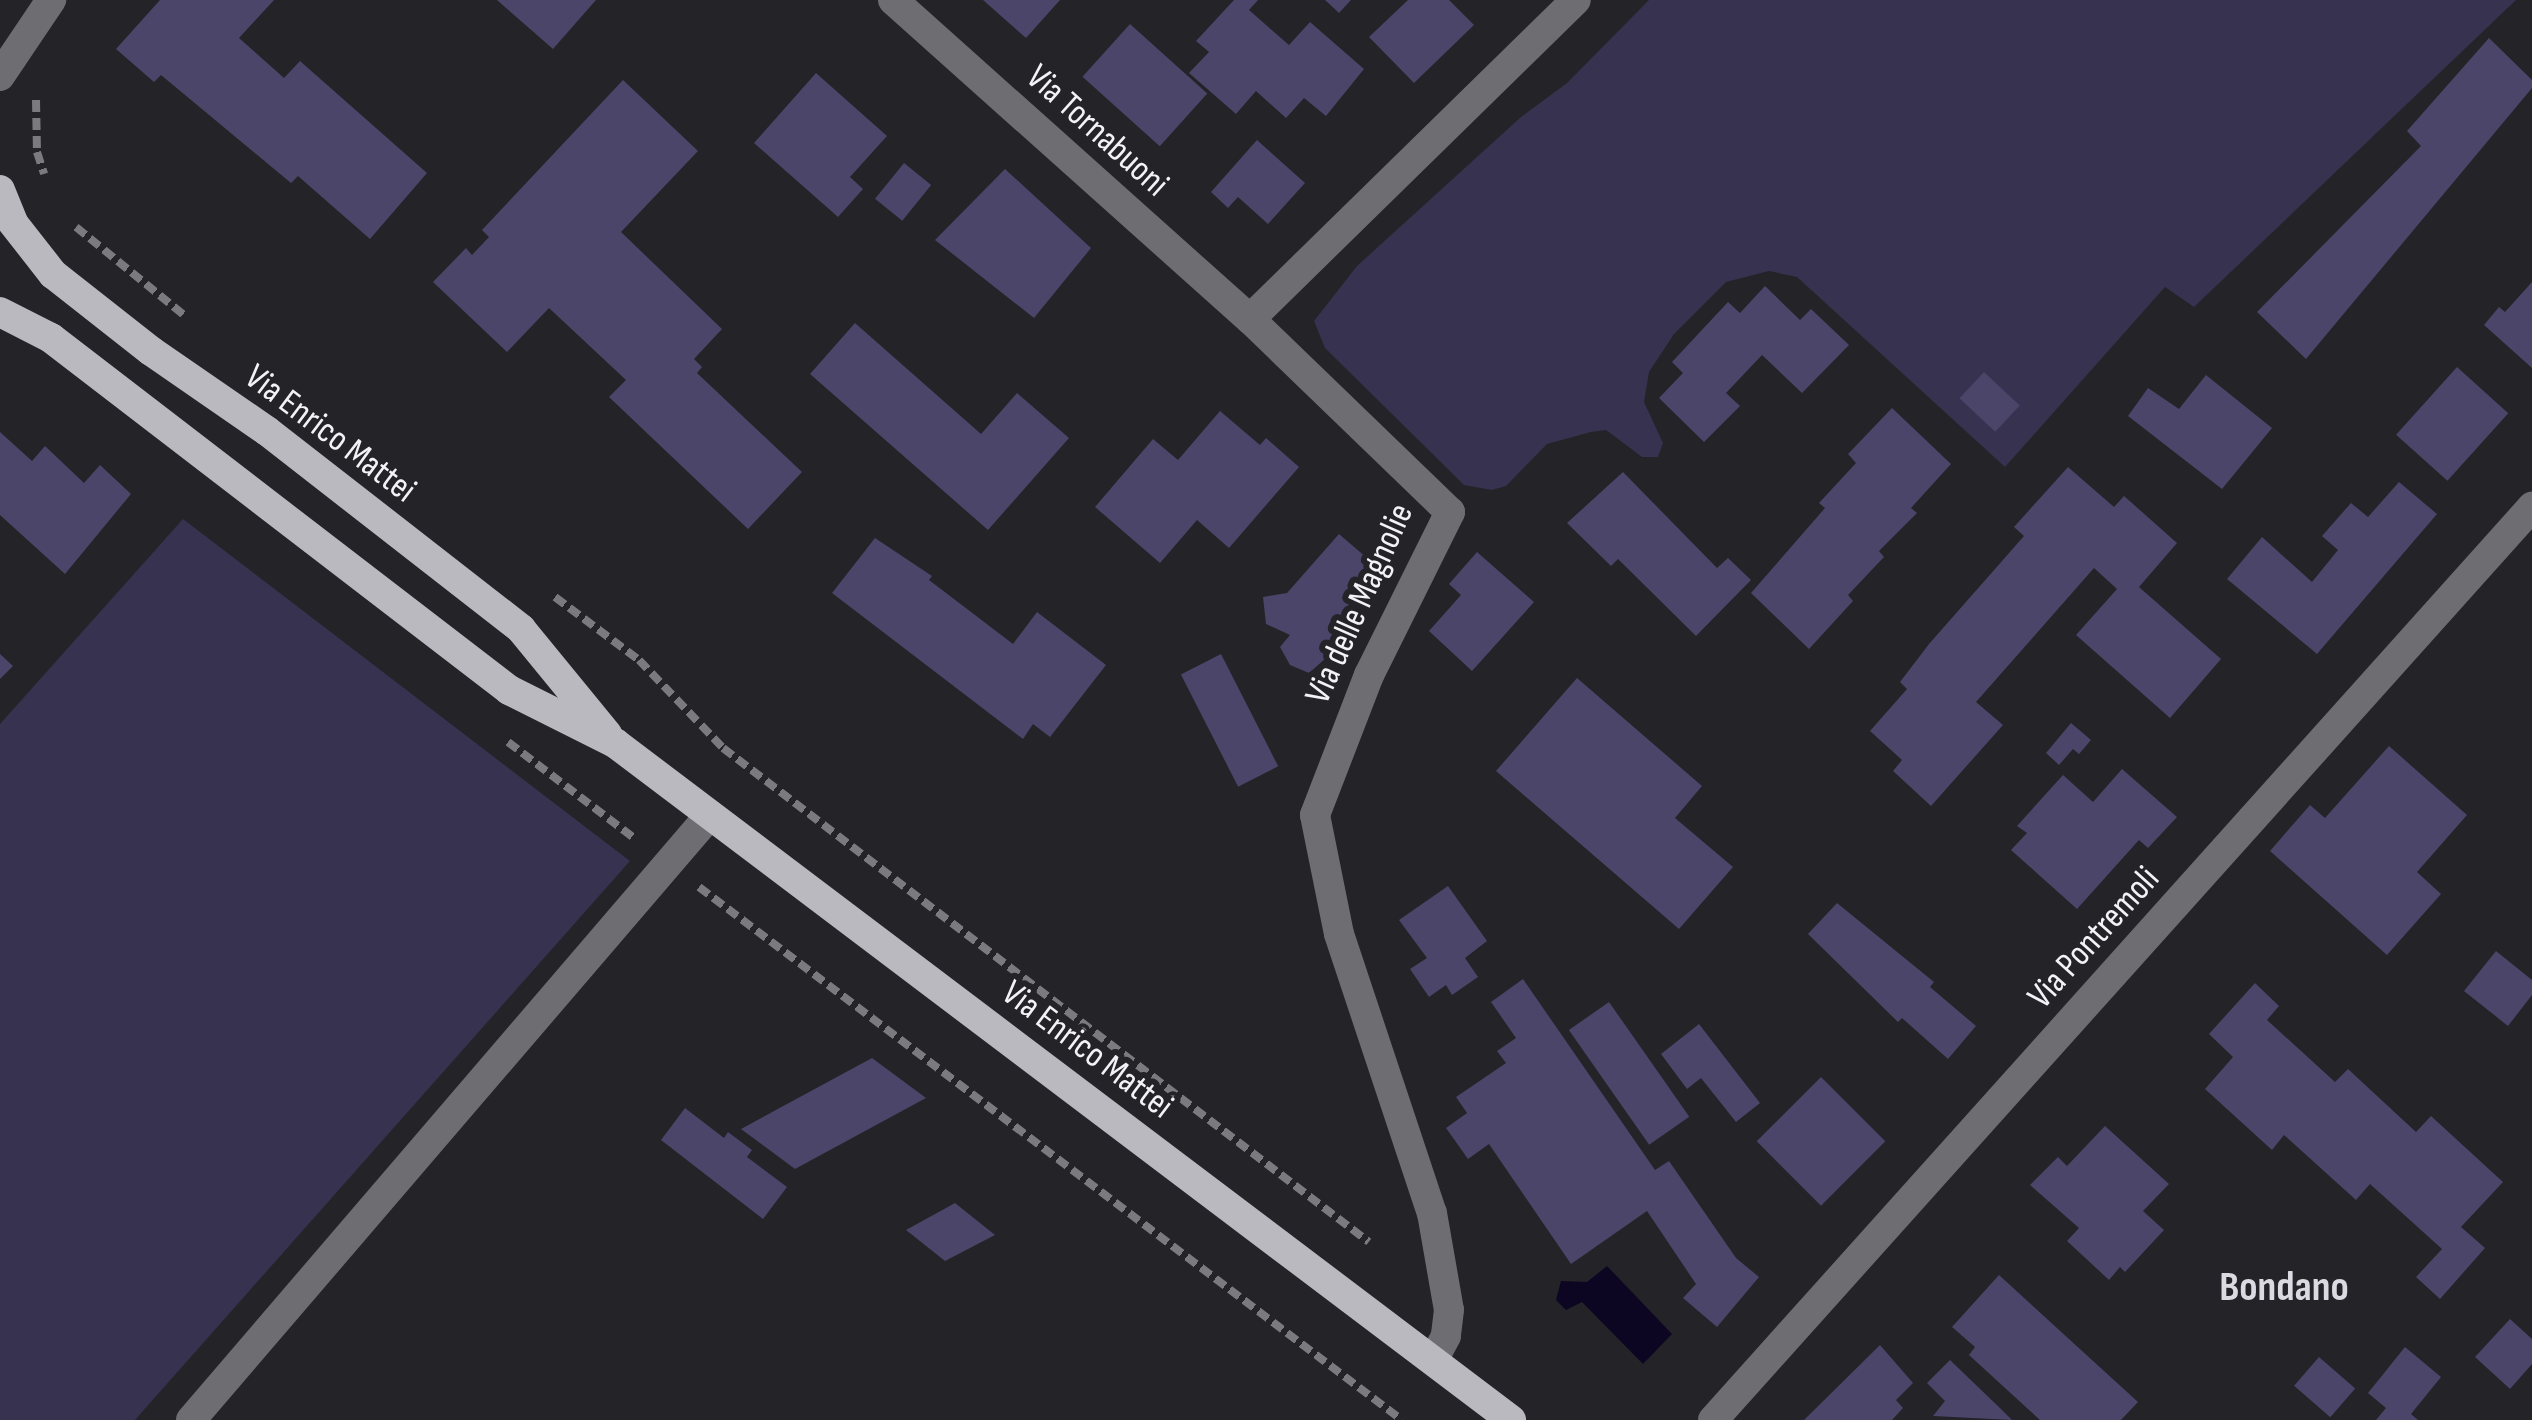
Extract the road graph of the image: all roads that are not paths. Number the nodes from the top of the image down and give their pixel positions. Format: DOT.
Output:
graph roads {
  1 [pos="51,0"];
  2 [pos="893,0"];
  3 [pos="1564,3"];
  4 [pos="0,76"];
  5 [pos="0,190"];
  6 [pos="0,312"];
  7 [pos="1250,319"];
  8 [pos="2532,508"];
  9 [pos="615,743"];
  10 [pos="710,815"];
  11 [pos="1433,1360"];
  12 [pos="190,1420"];
  13 [pos="1511,1420"];
  14 [pos="1713,1420"];
  1 -- 4 [label="street"];
  2 -- 7 [label="street, Via Tornabuoni"];
  3 -- 7 [label="street"];
  5 -- 9 [label="main road, Via Enrico Mattei"];
  6 -- 9 [label="main road, Via Enrico Mattei"];
  7 -- 11 [label="street, Via delle Magnolie"];
  8 -- 14 [label="street, Via Pontremoli"];
  9 -- 10 [label="main road, Via Enrico Mattei"];
  10 -- 11 [label="main road, Via Enrico Mattei"];
  10 -- 12 [label="street"];
  11 -- 13 [label="main road, Via Enrico Mattei"];
}
